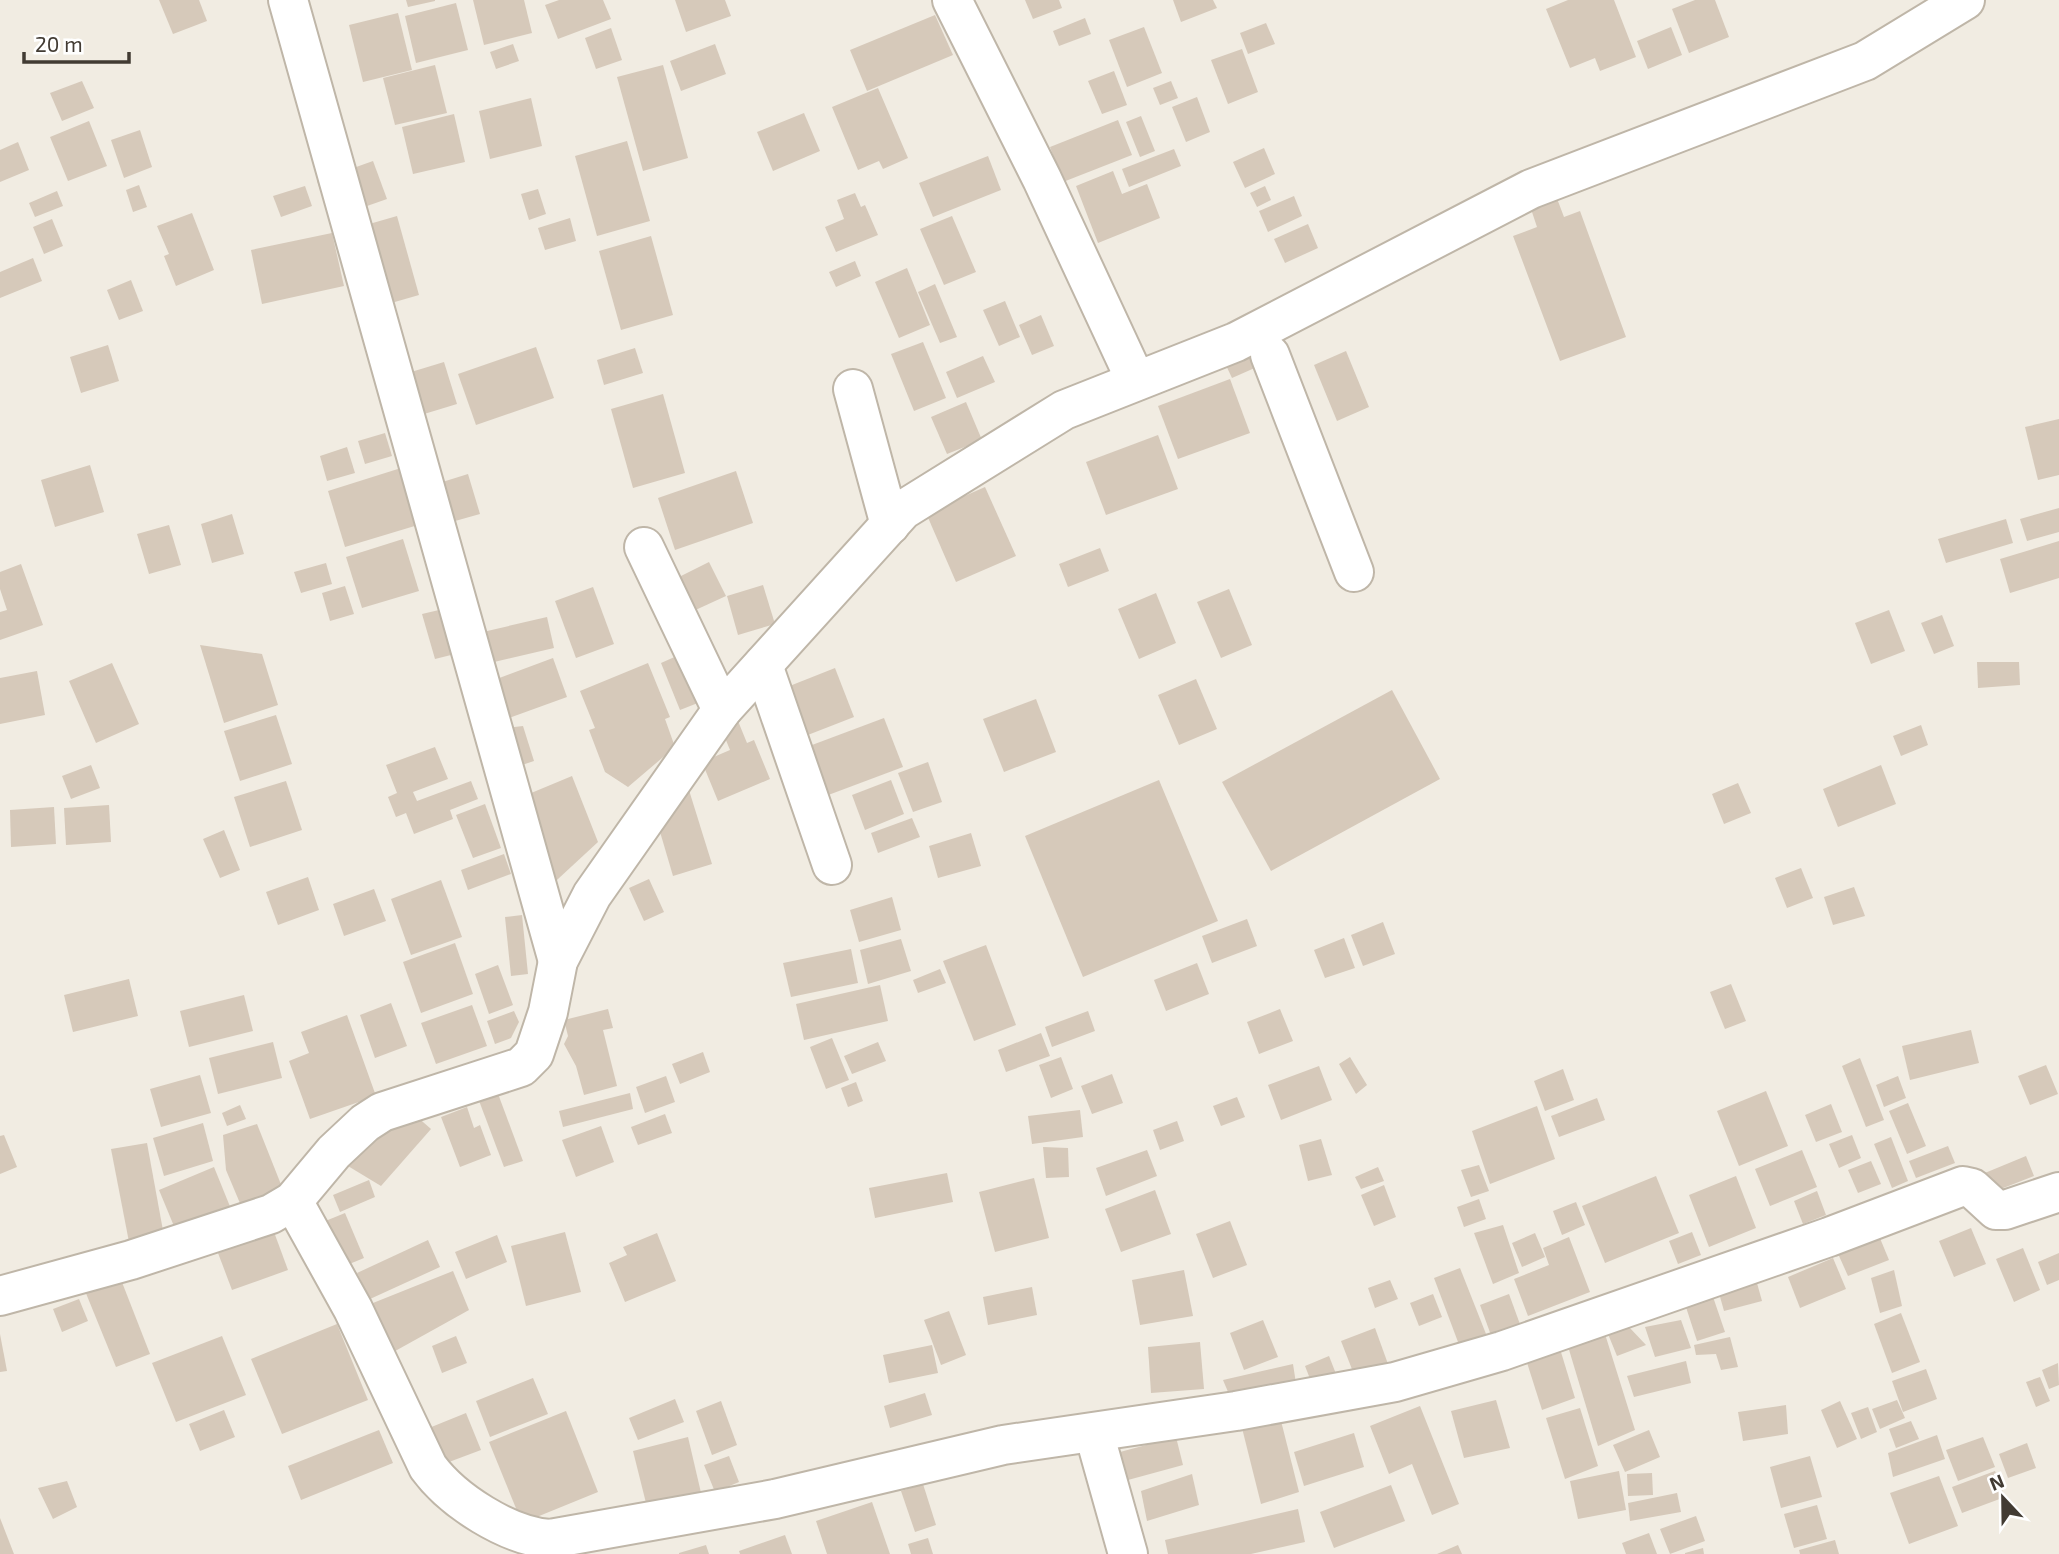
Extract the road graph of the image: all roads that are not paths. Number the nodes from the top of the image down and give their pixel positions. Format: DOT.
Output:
graph roads {
  1 [pos="288,0"];
  2 [pos="953,0"];
  3 [pos="1965,0"];
  4 [pos="1270,355"];
  5 [pos="1136,381"];
  6 [pos="853,389"];
  7 [pos="890,525"];
  8 [pos="644,547"];
  9 [pos="1354,572"];
  10 [pos="763,665"];
  11 [pos="722,710"];
  12 [pos="832,865"];
  13 [pos="558,961"];
  14 [pos="2059,1192"];
  15 [pos="293,1201"];
  16 [pos="0,1296"];
  17 [pos="1094,1433"];
  18 [pos="1128,1554"];
  1 -- 13 [label="street"];
  2 -- 5 [label="street"];
  3 -- 5 [label="street"];
  4 -- 9 [label="street"];
  5 -- 7 [label="street"];
  6 -- 7 [label="street"];
  7 -- 10 [label="street"];
  8 -- 11 [label="street"];
  10 -- 11 [label="street"];
  10 -- 12 [label="street"];
  11 -- 13 [label="street"];
  13 -- 15 [label="street"];
  14 -- 17 [label="street"];
  15 -- 16 [label="street"];
  15 -- 17 [label="street"];
  17 -- 18 [label="street"];
}
